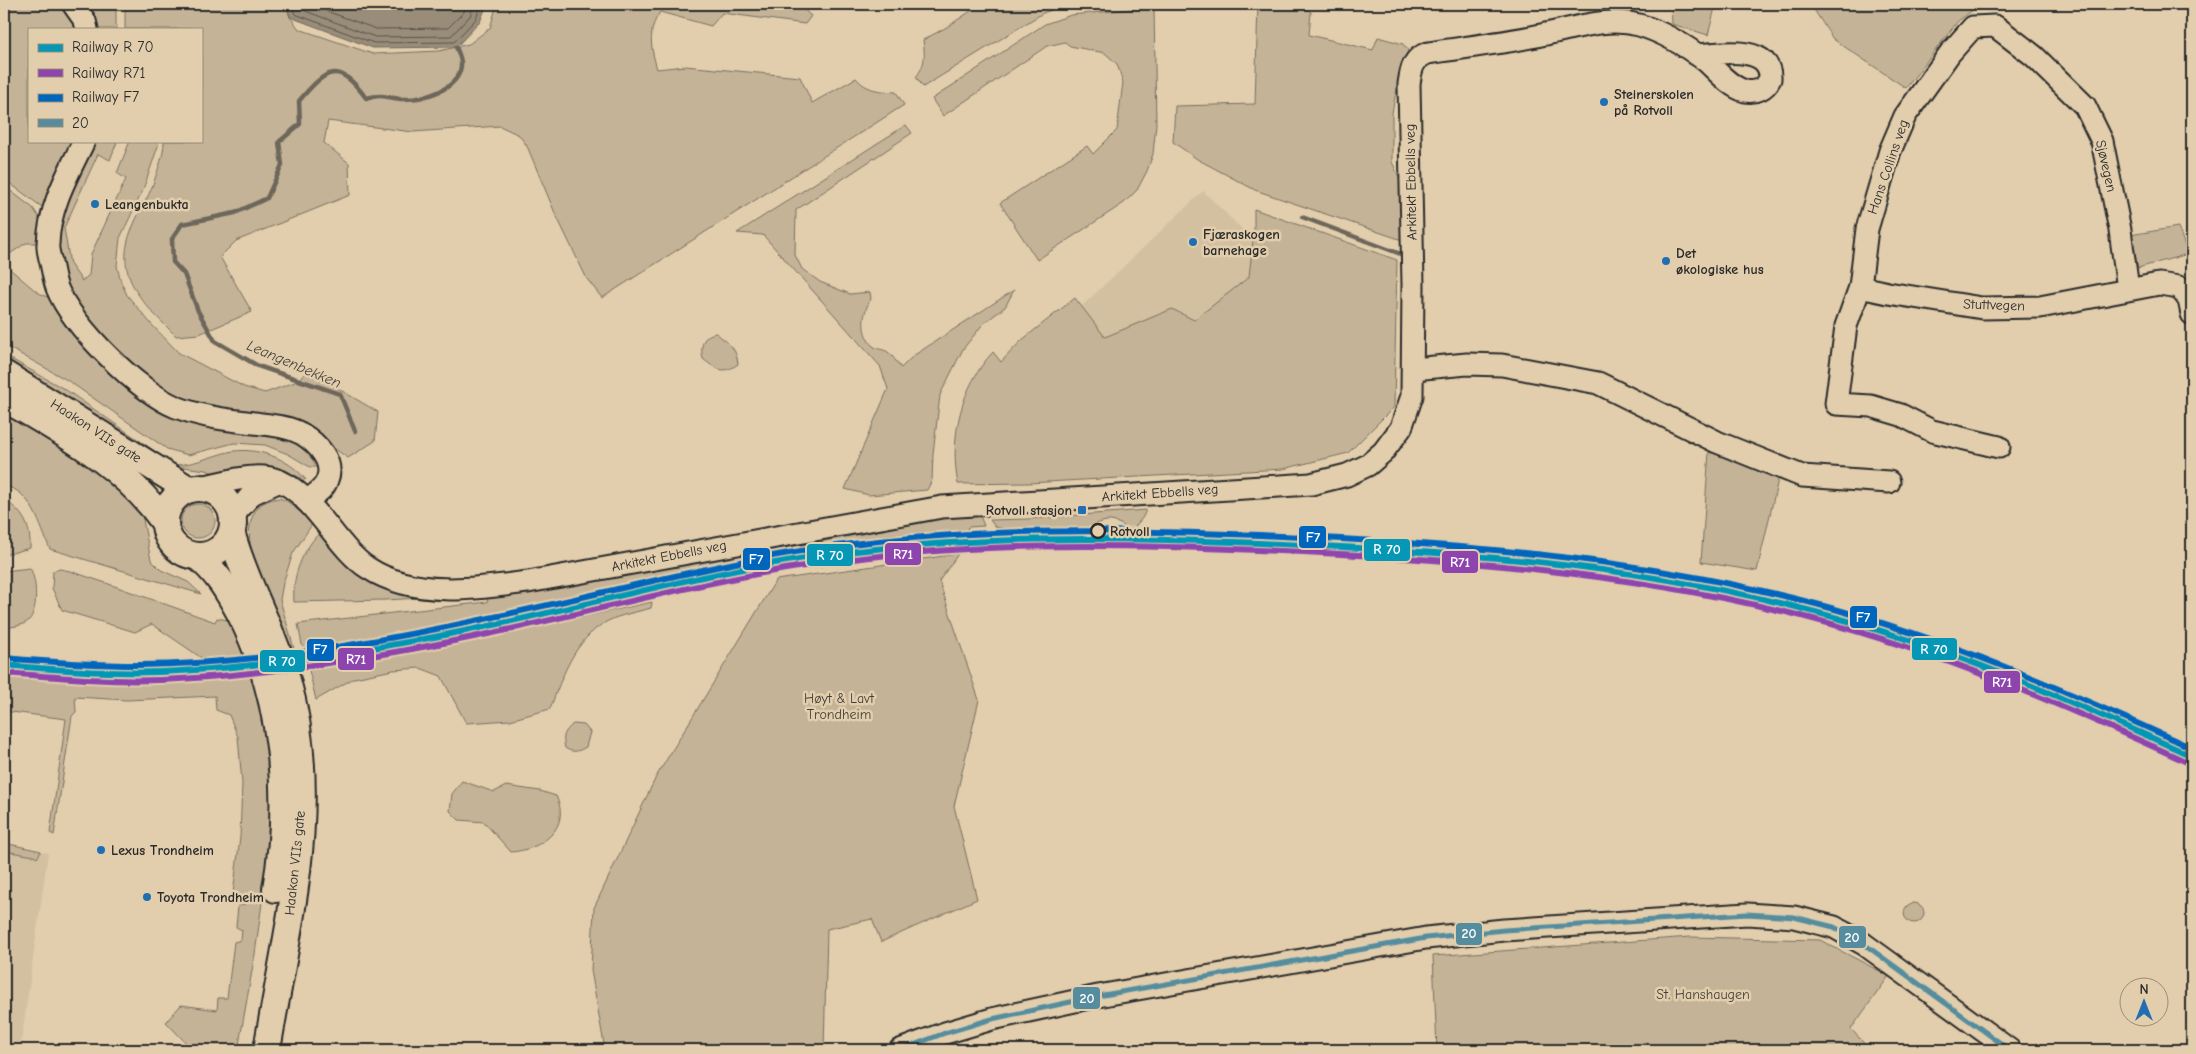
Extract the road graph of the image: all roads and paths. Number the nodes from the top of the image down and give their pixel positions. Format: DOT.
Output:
graph roads {
  1 [pos="73,4"];
  2 [pos="1973,27"];
  3 [pos="87,28"];
  4 [pos="1697,55"];
  5 [pos="84,142"];
  6 [pos="1860,287"];
  7 [pos="2128,289"];
  8 [pos="2192,314"];
  9 [pos="1413,369"];
  10 [pos="4,374"];
  11 [pos="4,398"];
  12 [pos="1999,447"];
  13 [pos="280,481"];
  14 [pos="1889,482"];
  15 [pos="194,488"];
  16 [pos="306,501"];
  17 [pos="165,523"];
  18 [pos="233,526"];
  19 [pos="197,556"];
  20 [pos="249,1050"];
  21 [pos="267,1050"];
  22 [pos="900,1050"];
  23 [pos="2010,1050"];
  1 -- 3 [label="street"];
  2 -- 6 [label="street, Hans Collins veg"];
  2 -- 7 [label="street, Sjøvegen"];
  4 -- 9 [label="street, Arkitekt Ebbells veg"];
  5 -- 16 [label="street"];
  6 -- 7 [label="street, Stuttvegen"];
  6 -- 12 [label="street, Hans Collins veg"];
  7 -- 8 [label="street"];
  9 -- 14 [label="street"];
  9 -- 16 [label="street, Arkitekt Ebbells veg"];
  10 -- 15 [label="main road, Haakon VIIs gate"];
  11 -- 17 [label="main road, Haakon VIIs gate"];
  13 -- 15 [label="street, Arkitekt Ebbells veg"];
  13 -- 16 [label="street, Arkitekt Ebbells veg"];
  13 -- 18 [label="street"];
  15 -- 17 [label="main road"];
  15 -- 18 [label="main road"];
  17 -- 19 [label="main road"];
  18 -- 19 [label="main road"];
  18 -- 21 [label="main road, Haakon VIIs gate"];
  19 -- 20 [label="main road, Haakon VIIs gate"];
  22 -- 23 [label="street"];
}
